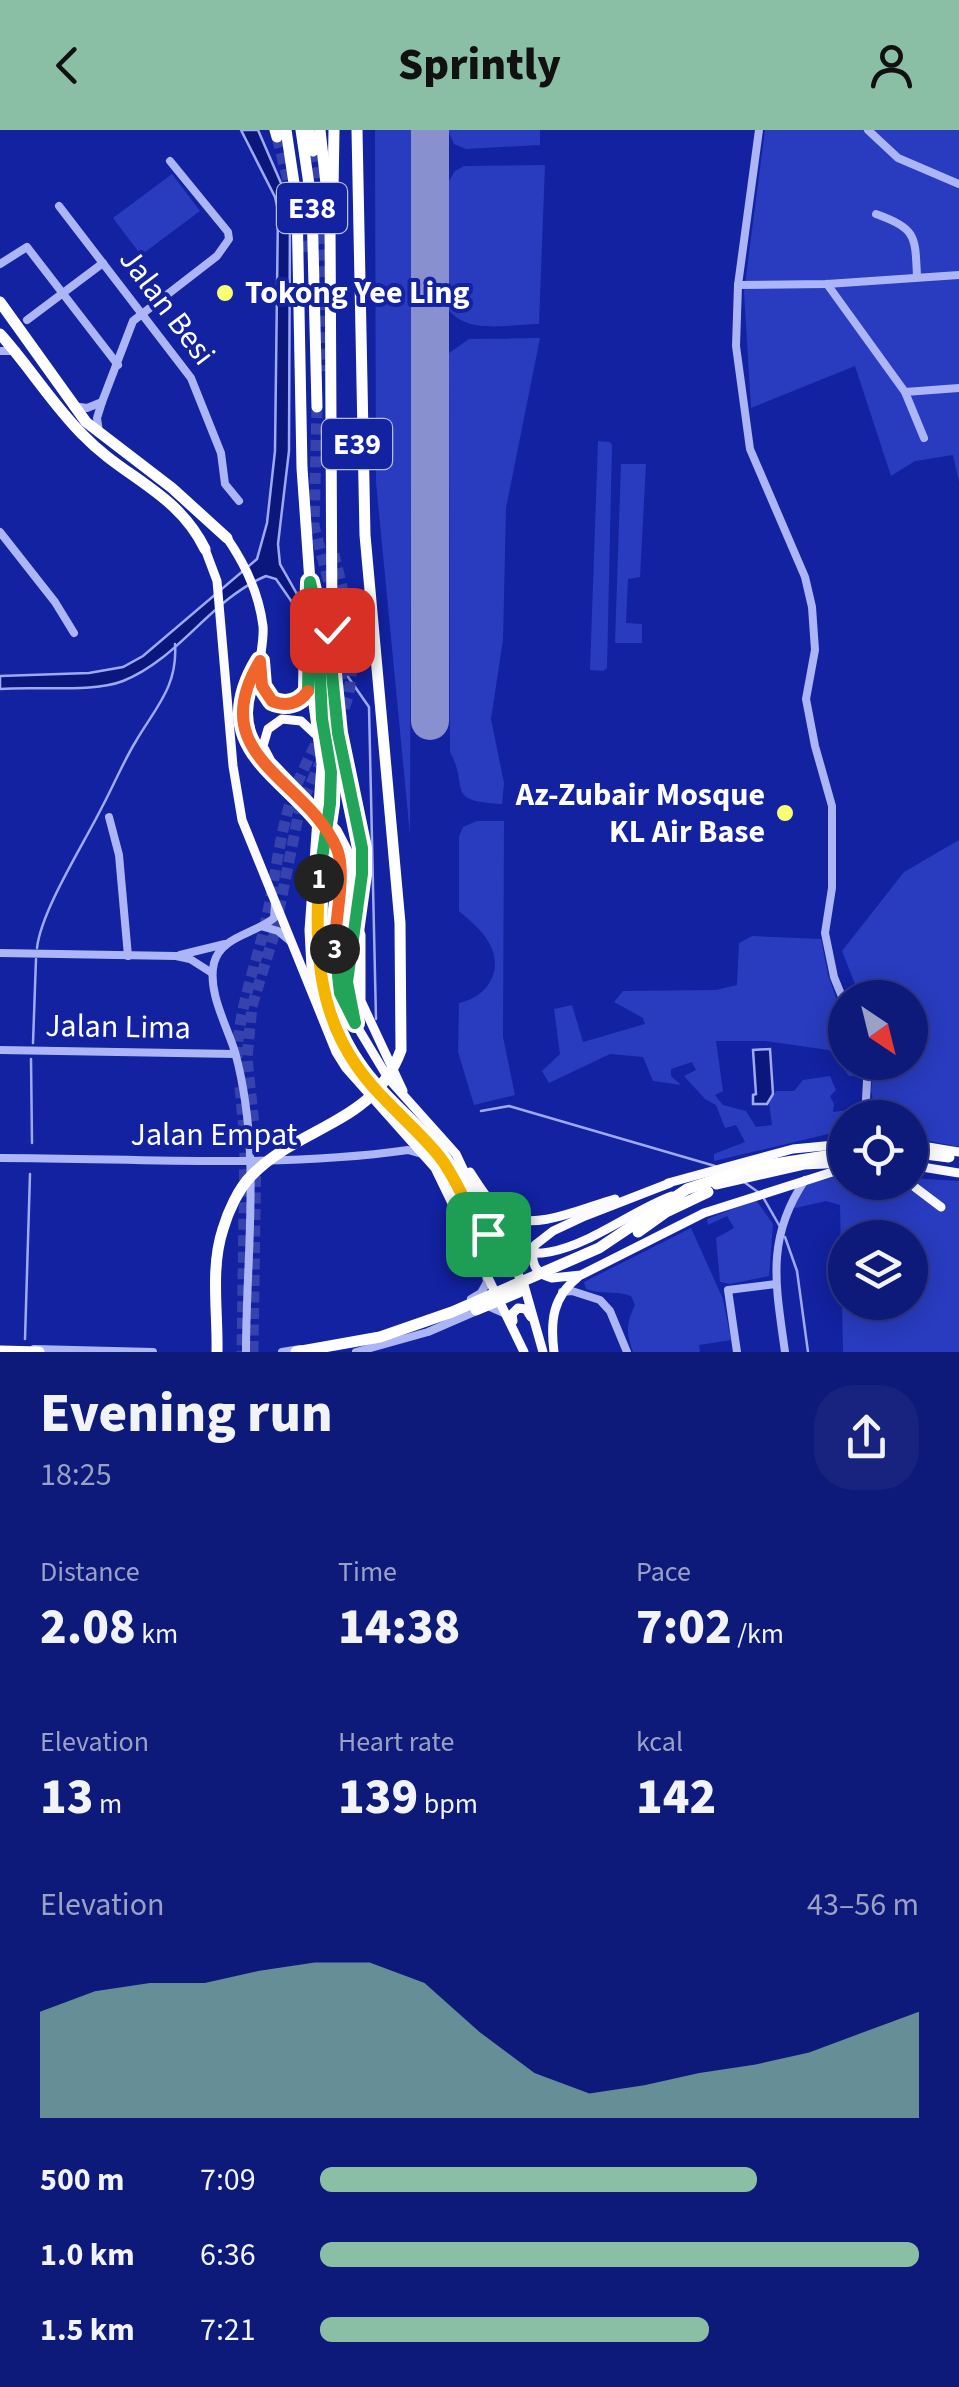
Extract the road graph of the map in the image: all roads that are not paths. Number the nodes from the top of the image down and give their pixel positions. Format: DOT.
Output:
graph roads {
  1 [pos="300,130"];
  2 [pos="310,130"];
  3 [pos="320,130"];
  4 [pos="334,130"];
  5 [pos="355,130"];
  6 [pos="759,130"];
  7 [pos="868,130"];
  8 [pos="279,132"];
  9 [pos="313,151"];
  10 [pos="170,160"];
  11 [pos="959,184"];
  12 [pos="59,206"];
  13 [pos="876,214"];
  14 [pos="330,220"];
  15 [pos="308,255"];
  16 [pos="103,262"];
  17 [pos="0,264"];
  18 [pos="959,275"];
  19 [pos="917,276"];
  20 [pos="827,284"];
  21 [pos="738,285"];
  22 [pos="316,288"];
  23 [pos="62,293"];
  24 [pos="0,302"];
  25 [pos="141,312"];
  26 [pos="27,320"];
  27 [pos="0,336"];
  28 [pos="0,351"];
  29 [pos="16,351"];
  30 [pos="118,365"];
  31 [pos="959,388"];
  32 [pos="905,392"];
  33 [pos="102,402"];
  34 [pos="72,406"];
  35 [pos="317,407"];
  36 [pos="100,436"];
  37 [pos="924,438"];
  38 [pos="240,501"];
  39 [pos="214,525"];
  40 [pos="0,532"];
  41 [pos="227,538"];
  42 [pos="202,543"];
  43 [pos="310,582"];
  44 [pos="332,630"];
  45 [pos="74,633"];
  46 [pos="314,653"];
  47 [pos="260,661"];
  48 [pos="310,682"];
  49 [pos="315,734"];
  50 [pos="296,792"];
  51 [pos="109,817"];
  52 [pos="318,822"];
  53 [pos="347,867"];
  54 [pos="275,904"];
  55 [pos="264,927"];
  56 [pos="229,942"];
  57 [pos="290,942"];
  58 [pos="0,953"];
  59 [pos="128,956"];
  60 [pos="176,956"];
  61 [pos="212,973"];
  62 [pos="835,980"];
  63 [pos="319,1013"];
  64 [pos="355,1023"];
  65 [pos="0,1050"];
  66 [pos="235,1054"];
  67 [pos="406,1099"];
  68 [pos="828,1146"];
  69 [pos="928,1149"];
  70 [pos="828,1153"];
  71 [pos="456,1154"];
  72 [pos="928,1154"];
  73 [pos="426,1156"];
  74 [pos="956,1156"];
  75 [pos="0,1158"];
  76 [pos="252,1162"];
  77 [pos="828,1166"];
  78 [pos="928,1168"];
  79 [pos="828,1172"];
  80 [pos="959,1174"];
  81 [pos="804,1180"];
  82 [pos="734,1181"];
  83 [pos="670,1183"];
  84 [pos="786,1185"];
  85 [pos="708,1192"];
  86 [pos="792,1197"];
  87 [pos="928,1197"];
  88 [pos="942,1207"];
  89 [pos="460,1216"];
  90 [pos="502,1248"];
  91 [pos="484,1266"];
  92 [pos="578,1277"];
  93 [pos="776,1284"];
  94 [pos="562,1292"];
  95 [pos="575,1292"];
  96 [pos="506,1314"];
  97 [pos="0,1350"];
  98 [pos="35,1351"];
  99 [pos="74,1351"];
  100 [pos="152,1352"];
  101 [pos="215,1352"];
  102 [pos="246,1352"];
  103 [pos="282,1352"];
  104 [pos="296,1352"];
  105 [pos="342,1352"];
  106 [pos="356,1352"];
  107 [pos="524,1352"];
  108 [pos="543,1352"];
  109 [pos="554,1352"];
  110 [pos="628,1352"];
  111 [pos="737,1352"];
  112 [pos="785,1352"];
  1 -- 22 [label="highway, E38"];
  2 -- 9 [label="highway, E38"];
  3 -- 14 [label="highway"];
  4 -- 14 [label="highway"];
  5 -- 101 [label="highway, E39"];
  6 -- 21 [label="street"];
  7 -- 11 [label="street"];
  8 -- 43 [label="highway"];
  10 -- 25 [label="street"];
  12 -- 16 [label="street, Jalan Besi"];
  13 -- 19 [label="street"];
  14 -- 44 [label="highway"];
  15 -- 22 [label="highway"];
  16 -- 23 [label="street"];
  16 -- 25 [label="street, Jalan Besi"];
  17 -- 23 [label="street"];
  18 -- 19 [label="street"];
  19 -- 20 [label="street"];
  20 -- 21 [label="street"];
  20 -- 32 [label="street"];
  21 -- 62 [label="street"];
  22 -- 35 [label="highway, E38"];
  23 -- 26 [label="street"];
  23 -- 30 [label="street"];
  24 -- 34 [label="highway"];
  25 -- 30 [label="street"];
  25 -- 38 [label="street, Jalan Besi"];
  27 -- 29 [label="highway"];
  28 -- 29 [label="street"];
  29 -- 42 [label="highway"];
  30 -- 33 [label="street"];
  31 -- 32 [label="street"];
  32 -- 37 [label="street"];
  33 -- 34 [label="street"];
  33 -- 36 [label="street"];
  34 -- 36 [label="highway"];
  36 -- 39 [label="highway"];
  39 -- 41 [label="highway"];
  39 -- 42 [label="highway"];
  40 -- 45 [label="street"];
  41 -- 47 [label="main road"];
  42 -- 54 [label="main road"];
  43 -- 46 [label="main road"];
  43 -- 46 [label="main road"];
  44 -- 64 [label="main road"];
  46 -- 48 [label="main road"];
  46 -- 82 [label="main road"];
  47 -- 48 [label="main road"];
  47 -- 50 [label="main road"];
  48 -- 49 [label="main road"];
  49 -- 50 [label="main road"];
  49 -- 63 [label="main road"];
  50 -- 52 [label="main road"];
  50 -- 53 [label="main road"];
  51 -- 59 [label="street"];
  52 -- 53 [label="main road"];
  52 -- 64 [label="main road"];
  53 -- 67 [label="main road"];
  54 -- 55 [label="street"];
  54 -- 57 [label="main road"];
  55 -- 56 [label="street"];
  55 -- 57 [label="street"];
  56 -- 60 [label="street"];
  56 -- 61 [label="street"];
  57 -- 63 [label="main road"];
  58 -- 59 [label="street"];
  59 -- 60 [label="street"];
  60 -- 61 [label="street"];
  61 -- 66 [label="street"];
  63 -- 73 [label="main road"];
  64 -- 67 [label="main road"];
  65 -- 66 [label="street, Jalan Lima"];
  66 -- 76 [label="street"];
  67 -- 71 [label="main road"];
  68 -- 83 [label="main road"];
  69 -- 74 [label="main road"];
  70 -- 104 [label="highway"];
  71 -- 83 [label="main road"];
  71 -- 90 [label="main road"];
  72 -- 74 [label="highway"];
  73 -- 76 [label="street, Jalan Empat"];
  73 -- 89 [label="main road"];
  75 -- 76 [label="street, Jalan Empat"];
  76 -- 102 [label="street"];
  77 -- 82 [label="main road"];
  78 -- 80 [label="main road"];
  79 -- 81 [label="main road"];
  81 -- 84 [label="main road"];
  81 -- 86 [label="street"];
  82 -- 85 [label="main road"];
  83 -- 92 [label="main road"];
  84 -- 86 [label="street"];
  84 -- 92 [label="main road"];
  85 -- 105 [label="highway"];
  86 -- 93 [label="street"];
  87 -- 88 [label="main road"];
  89 -- 90 [label="main road"];
  89 -- 91 [label="main road"];
  90 -- 108 [label="main road"];
  91 -- 96 [label="main road"];
  91 -- 103 [label="street"];
  92 -- 94 [label="main road"];
  92 -- 95 [label="street"];
  93 -- 111 [label="street"];
  93 -- 112 [label="street"];
  94 -- 95 [label="street"];
  94 -- 109 [label="main road"];
  95 -- 110 [label="street"];
  96 -- 106 [label="street"];
  96 -- 107 [label="main road"];
  97 -- 98 [label="highway"];
  97 -- 98 [label="street"];
  98 -- 99 [label="street"];
  99 -- 100 [label="street"];
  107 -- 108 [label="main road"];
}
